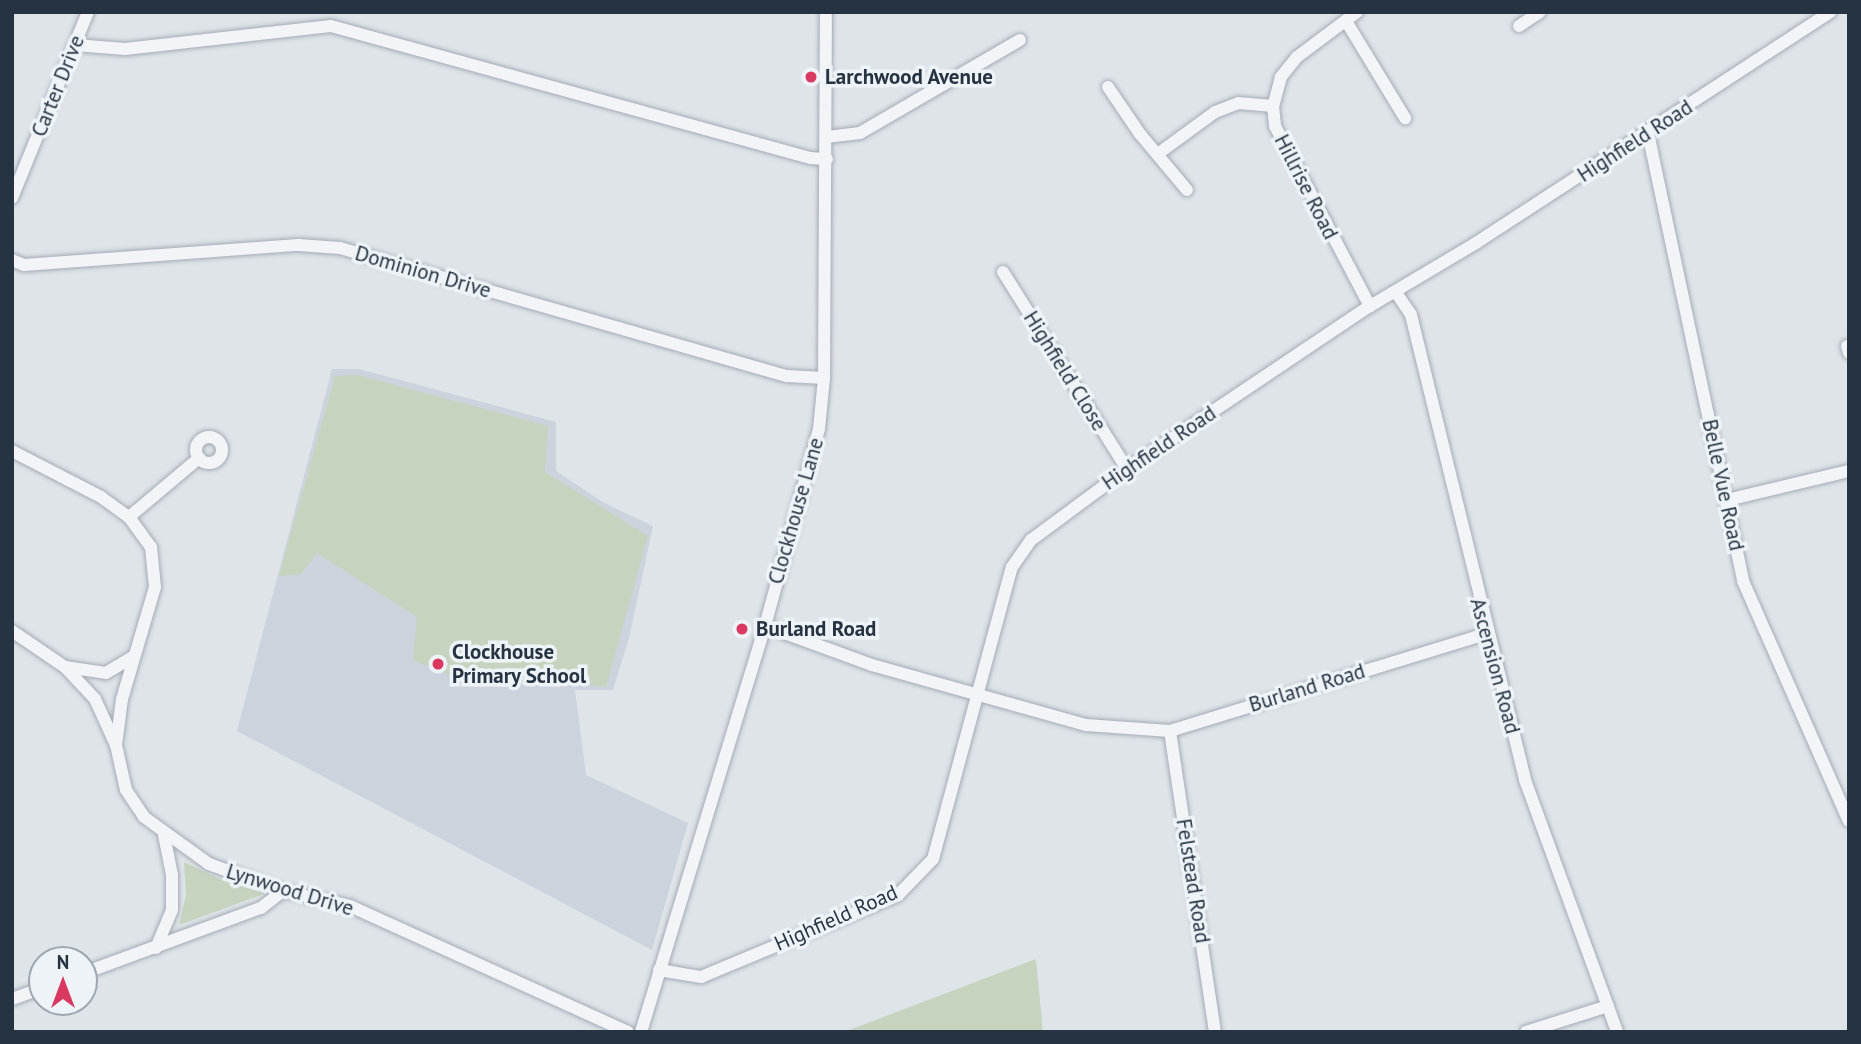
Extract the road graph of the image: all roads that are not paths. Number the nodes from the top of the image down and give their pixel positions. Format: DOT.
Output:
graph roads {
  1 [pos="88,12"];
  2 [pos="826,12"];
  3 [pos="1357,12"];
  4 [pos="1540,12"];
  5 [pos="1830,12"];
  6 [pos="1346,21"];
  7 [pos="1519,26"];
  8 [pos="1020,40"];
  9 [pos="75,44"];
  10 [pos="1108,87"];
  11 [pos="1273,106"];
  12 [pos="1405,118"];
  13 [pos="1648,133"];
  14 [pos="827,137"];
  15 [pos="1159,153"];
  16 [pos="827,159"];
  17 [pos="1187,190"];
  18 [pos="12,198"];
  19 [pos="12,260"];
  20 [pos="1003,272"];
  21 [pos="1397,294"];
  22 [pos="1370,306"];
  23 [pos="824,378"];
  24 [pos="12,451"];
  25 [pos="199,458"];
  26 [pos="1127,469"];
  27 [pos="1849,471"];
  28 [pos="1727,500"];
  29 [pos="129,517"];
  30 [pos="765,626"];
  31 [pos="12,631"];
  32 [pos="1486,634"];
  33 [pos="134,656"];
  34 [pos="65,667"];
  35 [pos="978,697"];
  36 [pos="1171,731"];
  37 [pos="116,745"];
  38 [pos="1849,821"];
  39 [pos="163,835"];
  40 [pos="283,891"];
  41 [pos="156,948"];
  42 [pos="98,968"];
  43 [pos="659,970"];
  44 [pos="1608,1006"];
  45 [pos="628,1032"];
  46 [pos="641,1032"];
  47 [pos="1215,1032"];
  48 [pos="1526,1032"];
  49 [pos="1617,1032"];
  1 -- 9 [label="street, Carter Drive"];
  2 -- 14 [label="street, Clockhouse Lane"];
  3 -- 6 [label="street, Hillrise Road"];
  4 -- 7 [label="street"];
  5 -- 13 [label="street, Highfield Road"];
  6 -- 11 [label="street, Hillrise Road"];
  6 -- 12 [label="street"];
  8 -- 14 [label="street"];
  9 -- 16 [label="street"];
  9 -- 18 [label="street, Carter Drive"];
  10 -- 15 [label="street"];
  11 -- 15 [label="street"];
  11 -- 22 [label="street, Hillrise Road"];
  13 -- 21 [label="street, Highfield Road"];
  13 -- 28 [label="street, Belle Vue Road"];
  14 -- 16 [label="street, Clockhouse Lane"];
  15 -- 17 [label="street"];
  16 -- 23 [label="street, Clockhouse Lane"];
  19 -- 23 [label="street, Dominion Drive"];
  20 -- 26 [label="street, Highfield Close"];
  21 -- 22 [label="street, Highfield Road"];
  21 -- 32 [label="street, Ascension Road"];
  22 -- 26 [label="street, Highfield Road"];
  23 -- 30 [label="street, Clockhouse Lane"];
  24 -- 29 [label="street, Lynwood Drive"];
  25 -- 29 [label="street"];
  26 -- 35 [label="street, Highfield Road"];
  27 -- 28 [label="street"];
  28 -- 38 [label="street, Belle Vue Road"];
  29 -- 33 [label="street, Lynwood Drive"];
  30 -- 35 [label="street, Burland Road"];
  30 -- 43 [label="street, Clockhouse Lane"];
  31 -- 34 [label="street"];
  32 -- 36 [label="street, Burland Road"];
  32 -- 44 [label="street, Ascension Road"];
  33 -- 34 [label="street"];
  33 -- 37 [label="street, Lynwood Drive"];
  34 -- 37 [label="street"];
  35 -- 36 [label="street, Burland Road"];
  35 -- 43 [label="street, Highfield Road"];
  36 -- 47 [label="street, Felstead Road"];
  37 -- 39 [label="street, Lynwood Drive"];
  39 -- 40 [label="street, Lynwood Drive"];
  39 -- 41 [label="street"];
  40 -- 41 [label="street"];
  40 -- 45 [label="street, Lynwood Drive"];
  41 -- 42 [label="street"];
  43 -- 46 [label="street, Clockhouse Lane"];
  44 -- 48 [label="street"];
  44 -- 49 [label="street, Ascension Road"];
}
